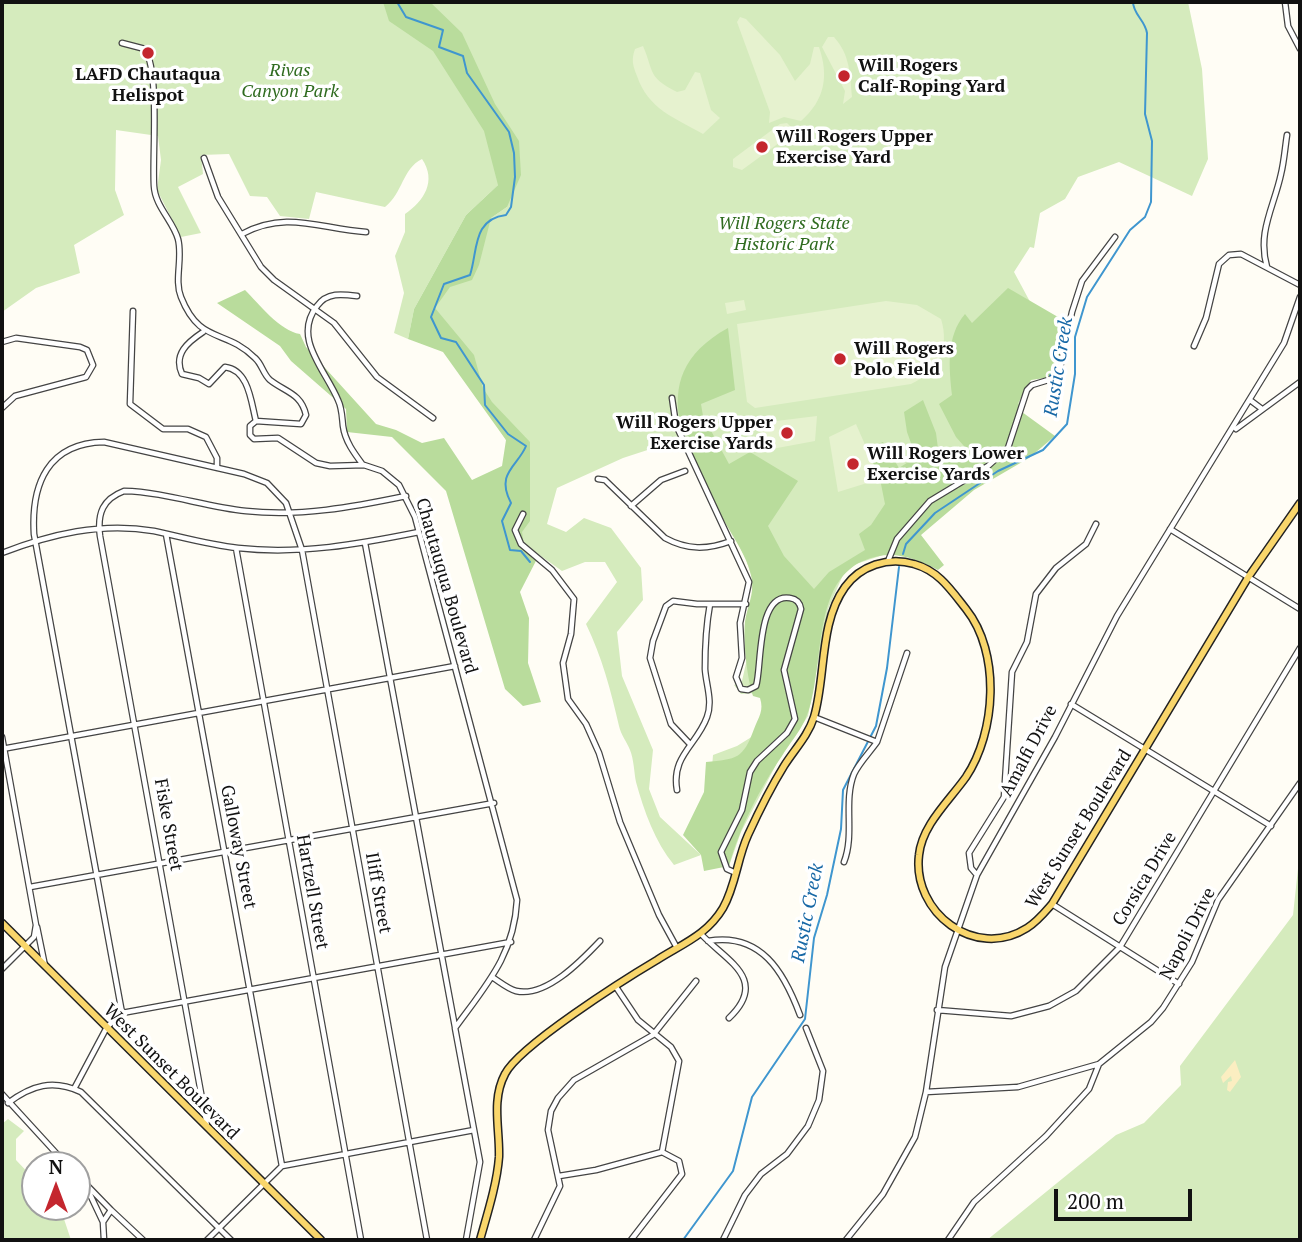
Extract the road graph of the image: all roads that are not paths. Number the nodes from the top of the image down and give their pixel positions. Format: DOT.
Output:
graph roads {
  1 [pos="1285,2"];
  2 [pos="122,43"];
  3 [pos="1300,50"];
  4 [pos="1287,135"];
  5 [pos="204,158"];
  6 [pos="366,232"];
  7 [pos="242,234"];
  8 [pos="1115,237"];
  9 [pos="1267,268"];
  10 [pos="1300,285"];
  11 [pos="357,296"];
  12 [pos="1300,297"];
  13 [pos="316,307"];
  14 [pos="133,312"];
  15 [pos="203,332"];
  16 [pos="2,342"];
  17 [pos="1194,346"];
  18 [pos="1300,382"];
  19 [pos="672,398"];
  20 [pos="1250,400"];
  21 [pos="2,408"];
  22 [pos="1262,409"];
  23 [pos="433,418"];
  24 [pos="256,421"];
  25 [pos="1232,432"];
  26 [pos="364,465"];
  27 [pos="217,468"];
  28 [pos="685,471"];
  29 [pos="598,479"];
  30 [pos="406,496"];
  31 [pos="1300,503"];
  32 [pos="631,506"];
  33 [pos="291,513"];
  34 [pos="523,514"];
  35 [pos="1096,524"];
  36 [pos="99,528"];
  37 [pos="1170,529"];
  38 [pos="419,532"];
  39 [pos="166,534"];
  40 [pos="35,540"];
  41 [pos="731,541"];
  42 [pos="365,543"];
  43 [pos="236,548"];
  44 [pos="302,550"];
  45 [pos="2,553"];
  46 [pos="888,561"];
  47 [pos="1249,576"];
  48 [pos="710,604"];
  49 [pos="746,604"];
  50 [pos="1300,609"];
  51 [pos="1300,648"];
  52 [pos="907,653"];
  53 [pos="455,666"];
  54 [pos="392,678"];
  55 [pos="327,690"];
  56 [pos="263,702"];
  57 [pos="1070,704"];
  58 [pos="199,713"];
  59 [pos="814,717"];
  60 [pos="135,725"];
  61 [pos="71,736"];
  62 [pos="2,737"];
  63 [pos="871,740"];
  64 [pos="689,743"];
  65 [pos="3,749"];
  66 [pos="1145,750"];
  67 [pos="1300,783"];
  68 [pos="11,786"];
  69 [pos="3,788"];
  70 [pos="677,790"];
  71 [pos="1214,792"];
  72 [pos="494,803"];
  73 [pos="417,816"];
  74 [pos="1271,826"];
  75 [pos="353,828"];
  76 [pos="289,840"];
  77 [pos="225,851"];
  78 [pos="844,862"];
  79 [pos="160,863"];
  80 [pos="736,873"];
  81 [pos="97,875"];
  82 [pos="977,875"];
  83 [pos="30,887"];
  84 [pos="1052,904"];
  85 [pos="2,923"];
  86 [pos="36,925"];
  87 [pos="956,930"];
  88 [pos="701,934"];
  89 [pos="600,941"];
  90 [pos="708,941"];
  91 [pos="511,943"];
  92 [pos="25,947"];
  93 [pos="1120,947"];
  94 [pos="677,949"];
  95 [pos="442,953"];
  96 [pos="377,964"];
  97 [pos="46,967"];
  98 [pos="2,969"];
  99 [pos="313,977"];
  100 [pos="492,977"];
  101 [pos="696,981"];
  102 [pos="1179,984"];
  103 [pos="616,987"];
  104 [pos="250,989"];
  105 [pos="186,1000"];
  106 [pos="937,1010"];
  107 [pos="122,1013"];
  108 [pos="800,1014"];
  109 [pos="729,1018"];
  110 [pos="107,1027"];
  111 [pos="455,1028"];
  112 [pos="806,1028"];
  113 [pos="653,1035"];
  114 [pos="1099,1065"];
  115 [pos="74,1089"];
  116 [pos="926,1092"];
  117 [pos="2,1094"];
  118 [pos="8,1103"];
  119 [pos="207,1127"];
  120 [pos="474,1130"];
  121 [pos="409,1142"];
  122 [pos="54,1151"];
  123 [pos="662,1152"];
  124 [pos="345,1154"];
  125 [pos="282,1166"];
  126 [pos="559,1176"];
  127 [pos="263,1184"];
  128 [pos="91,1189"];
  129 [pos="91,1197"];
  130 [pos="111,1210"];
  131 [pos="103,1222"];
  132 [pos="219,1228"];
  133 [pos="480,1239"];
  134 [pos="104,1240"];
  135 [pos="143,1240"];
  136 [pos="207,1240"];
  137 [pos="231,1240"];
  138 [pos="321,1240"];
  139 [pos="361,1240"];
  140 [pos="428,1240"];
  141 [pos="466,1240"];
  142 [pos="534,1240"];
  143 [pos="631,1240"];
  144 [pos="723,1240"];
  145 [pos="846,1240"];
  146 [pos="948,1240"];
  1 -- 3 [label="street"];
  2 -- 15 [label="street"];
  4 -- 9 [label="street"];
  5 -- 7 [label="street"];
  6 -- 7 [label="street"];
  7 -- 13 [label="street"];
  8 -- 46 [label="street"];
  9 -- 10 [label="street"];
  9 -- 17 [label="street"];
  11 -- 13 [label="street"];
  12 -- 20 [label="street, Amalfi Drive"];
  13 -- 23 [label="street"];
  13 -- 26 [label="street"];
  14 -- 27 [label="street"];
  15 -- 24 [label="street"];
  15 -- 24 [label="street"];
  16 -- 21 [label="street"];
  18 -- 22 [label="street"];
  19 -- 41 [label="street"];
  20 -- 22 [label="street"];
  20 -- 25 [label="street, Amalfi Drive"];
  22 -- 25 [label="street"];
  24 -- 26 [label="street, Chautauqua Boulevard"];
  25 -- 37 [label="street, Amalfi Drive"];
  26 -- 30 [label="street, Chautauqua Boulevard"];
  27 -- 33 [label="street"];
  27 -- 40 [label="street"];
  28 -- 32 [label="street"];
  29 -- 32 [label="street"];
  30 -- 33 [label="street"];
  30 -- 38 [label="street, Chautauqua Boulevard"];
  31 -- 47 [label="main road, West Sunset Boulevard"];
  32 -- 41 [label="street"];
  33 -- 36 [label="street"];
  33 -- 44 [label="street, Iliff Street"];
  34 -- 94 [label="street"];
  35 -- 82 [label="street"];
  36 -- 39 [label="street"];
  36 -- 40 [label="street"];
  36 -- 60 [label="street, Fiske Street"];
  37 -- 47 [label="street"];
  37 -- 57 [label="street, Amalfi Drive"];
  38 -- 42 [label="street"];
  38 -- 53 [label="street, Chautauqua Boulevard"];
  39 -- 43 [label="street"];
  39 -- 58 [label="street, Galloway Street"];
  40 -- 45 [label="street"];
  40 -- 61 [label="street"];
  41 -- 49 [label="street"];
  42 -- 44 [label="street"];
  42 -- 54 [label="street"];
  43 -- 44 [label="street"];
  43 -- 56 [label="street, Hartzell Street"];
  44 -- 55 [label="street, Iliff Street"];
  46 -- 59 [label="main road"];
  46 -- 87 [label="main road"];
  47 -- 50 [label="street"];
  47 -- 66 [label="main road, West Sunset Boulevard"];
  48 -- 49 [label="street"];
  48 -- 64 [label="street"];
  48 -- 64 [label="street"];
  49 -- 80 [label="street"];
  51 -- 71 [label="street, Corsica Drive"];
  52 -- 63 [label="street"];
  53 -- 54 [label="street"];
  53 -- 72 [label="street, Chautauqua Boulevard"];
  54 -- 55 [label="street"];
  54 -- 73 [label="street"];
  55 -- 56 [label="street"];
  55 -- 75 [label="street, Iliff Street"];
  56 -- 58 [label="street"];
  56 -- 76 [label="street, Hartzell Street"];
  57 -- 66 [label="street"];
  57 -- 82 [label="street, Amalfi Drive"];
  58 -- 60 [label="street"];
  58 -- 77 [label="street, Galloway Street"];
  59 -- 63 [label="street"];
  59 -- 80 [label="main road"];
  60 -- 61 [label="street"];
  60 -- 79 [label="street, Fiske Street"];
  61 -- 65 [label="street"];
  61 -- 81 [label="street"];
  62 -- 65 [label="street"];
  63 -- 78 [label="street"];
  64 -- 70 [label="street"];
  65 -- 68 [label="street"];
  66 -- 71 [label="street"];
  66 -- 84 [label="main road, West Sunset Boulevard"];
  67 -- 74 [label="street, Napoli Drive"];
  68 -- 69 [label="street"];
  68 -- 83 [label="street"];
  71 -- 74 [label="street"];
  71 -- 93 [label="street, Corsica Drive"];
  72 -- 73 [label="street"];
  72 -- 91 [label="street, Chautauqua Boulevard"];
  73 -- 75 [label="street"];
  73 -- 95 [label="street"];
  74 -- 102 [label="street, Napoli Drive"];
  75 -- 76 [label="street"];
  75 -- 96 [label="street, Iliff Street"];
  76 -- 77 [label="street"];
  76 -- 99 [label="street, Hartzell Street"];
  77 -- 79 [label="street"];
  77 -- 104 [label="street, Galloway Street"];
  79 -- 81 [label="street"];
  79 -- 105 [label="street, Fiske Street"];
  80 -- 88 [label="main road"];
  81 -- 83 [label="street"];
  81 -- 107 [label="street"];
  82 -- 87 [label="street, Amalfi Drive"];
  83 -- 86 [label="street"];
  84 -- 87 [label="main road, West Sunset Boulevard"];
  84 -- 93 [label="street"];
  85 -- 92 [label="main road, West Sunset Boulevard"];
  86 -- 92 [label="street"];
  86 -- 97 [label="street"];
  87 -- 106 [label="street, Amalfi Drive"];
  88 -- 90 [label="street"];
  88 -- 94 [label="main road"];
  89 -- 100 [label="street"];
  90 -- 108 [label="street"];
  90 -- 109 [label="street"];
  91 -- 95 [label="street"];
  91 -- 100 [label="street, Chautauqua Boulevard"];
  92 -- 97 [label="main road, West Sunset Boulevard"];
  92 -- 98 [label="street"];
  93 -- 102 [label="street"];
  93 -- 106 [label="street, Corsica Drive"];
  94 -- 103 [label="main road"];
  95 -- 96 [label="street"];
  95 -- 111 [label="street"];
  96 -- 99 [label="street"];
  96 -- 121 [label="street, Iliff Street"];
  97 -- 110 [label="main road, West Sunset Boulevard"];
  99 -- 104 [label="street"];
  99 -- 124 [label="street, Hartzell Street"];
  100 -- 111 [label="street, Chautauqua Boulevard"];
  101 -- 113 [label="street"];
  102 -- 114 [label="street, Napoli Drive"];
  103 -- 113 [label="street"];
  103 -- 133 [label="main road"];
  104 -- 105 [label="street"];
  104 -- 125 [label="street, Galloway Street"];
  105 -- 107 [label="street"];
  105 -- 119 [label="street, Fiske Street"];
  106 -- 116 [label="street, Amalfi Drive"];
  107 -- 110 [label="street"];
  110 -- 115 [label="street"];
  110 -- 119 [label="main road, West Sunset Boulevard"];
  111 -- 120 [label="street"];
  112 -- 144 [label="street"];
  113 -- 123 [label="street"];
  113 -- 126 [label="street"];
  114 -- 116 [label="street"];
  114 -- 146 [label="street, Napoli Drive"];
  115 -- 118 [label="street"];
  115 -- 132 [label="street"];
  116 -- 145 [label="street, Amalfi Drive"];
  117 -- 118 [label="street"];
  118 -- 122 [label="street"];
  119 -- 127 [label="main road, West Sunset Boulevard"];
  120 -- 121 [label="street"];
  120 -- 141 [label="street"];
  121 -- 124 [label="street"];
  121 -- 140 [label="street, Iliff Street"];
  123 -- 126 [label="street"];
  123 -- 143 [label="street"];
  124 -- 125 [label="street"];
  124 -- 139 [label="street, Hartzell Street"];
  125 -- 127 [label="street"];
  126 -- 142 [label="street"];
  127 -- 132 [label="street"];
  127 -- 138 [label="main road, West Sunset Boulevard"];
  128 -- 130 [label="street"];
  129 -- 131 [label="street"];
  130 -- 131 [label="street"];
  130 -- 135 [label="street"];
  131 -- 134 [label="street"];
  132 -- 136 [label="street"];
  132 -- 137 [label="street"];
}
